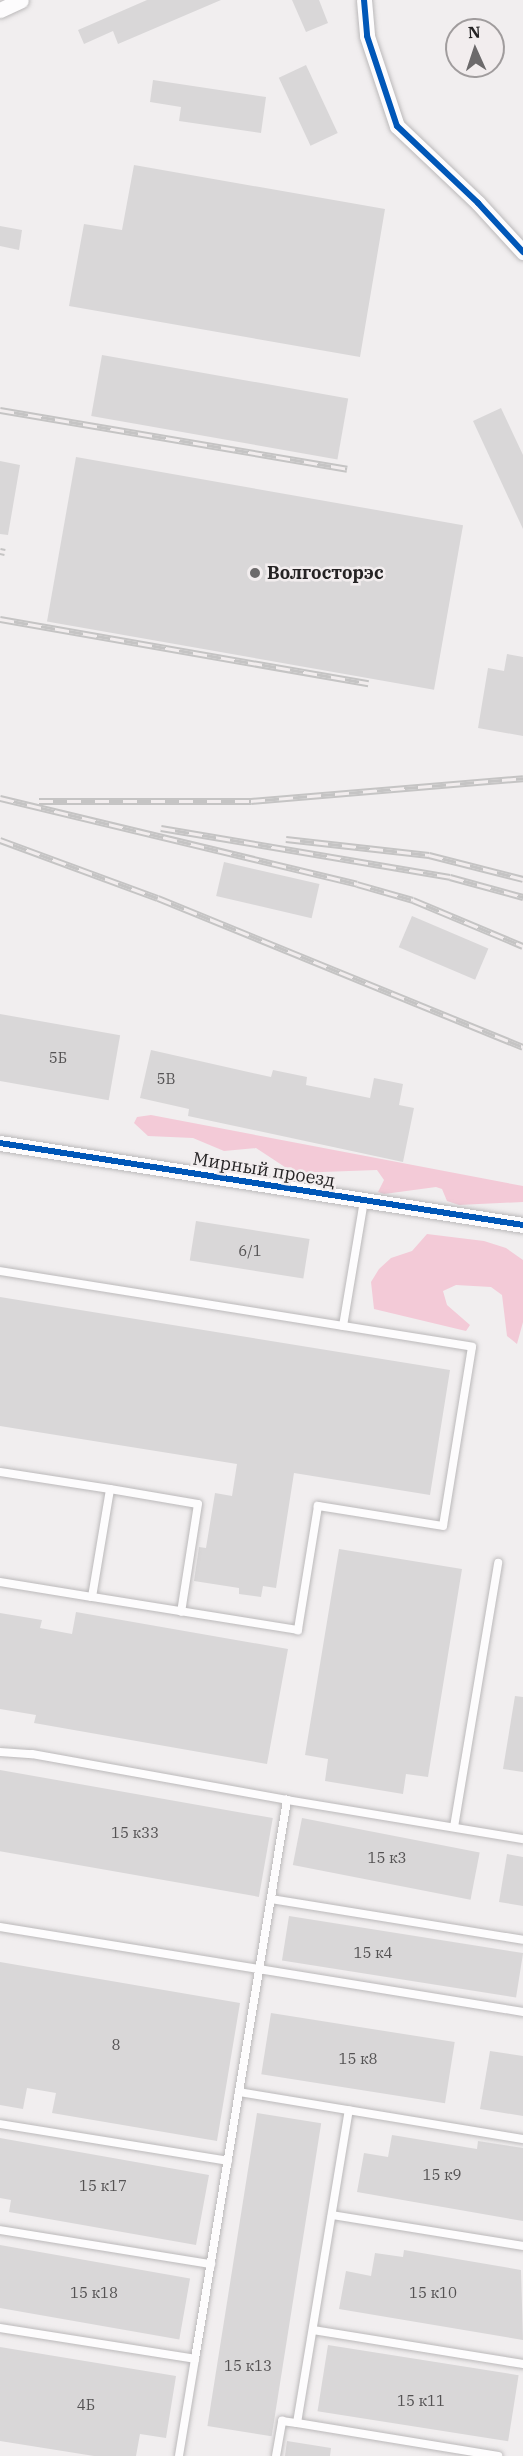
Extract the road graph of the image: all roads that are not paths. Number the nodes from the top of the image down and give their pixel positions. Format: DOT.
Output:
graph roads {
  1 [pos="21,0"];
  2 [pos="364,0"];
  3 [pos="0,10"];
  4 [pos="523,252"];
  5 [pos="0,1143"];
  6 [pos="364,1201"];
  7 [pos="523,1225"];
  8 [pos="0,1270"];
  9 [pos="343,1326"];
  10 [pos="0,1472"];
  11 [pos="110,1490"];
  12 [pos="498,1563"];
  13 [pos="0,1582"];
  14 [pos="92,1597"];
  15 [pos="181,1611"];
  16 [pos="0,1752"];
  17 [pos="287,1800"];
  18 [pos="454,1827"];
  19 [pos="523,1839"];
  20 [pos="271,1899"];
  21 [pos="0,1927"];
  22 [pos="523,1940"];
  23 [pos="259,1969"];
  24 [pos="523,2012"];
  25 [pos="239,2092"];
  26 [pos="349,2110"];
  27 [pos="0,2124"];
  28 [pos="523,2139"];
  29 [pos="228,2161"];
  30 [pos="332,2215"];
  31 [pos="0,2230"];
  32 [pos="523,2246"];
  33 [pos="211,2265"];
  34 [pos="0,2328"];
  35 [pos="313,2330"];
  36 [pos="195,2359"];
  37 [pos="523,2364"];
  38 [pos="297,2423"];
  39 [pos="180,2456"];
  40 [pos="276,2456"];
  41 [pos="498,2456"];
  1 -- 3 [label="street"];
  2 -- 4 [label="street"];
  5 -- 6 [label="street, Мирный проезд"];
  6 -- 7 [label="street, Мирный проезд"];
  6 -- 9 [label="lane"];
  8 -- 9 [label="lane"];
  9 -- 15 [label="lane"];
  10 -- 11 [label="lane"];
  11 -- 14 [label="lane"];
  11 -- 15 [label="lane"];
  12 -- 18 [label="lane"];
  13 -- 14 [label="lane"];
  14 -- 15 [label="lane"];
  16 -- 17 [label="lane"];
  17 -- 18 [label="lane"];
  17 -- 20 [label="lane"];
  18 -- 19 [label="lane"];
  20 -- 22 [label="lane"];
  20 -- 23 [label="lane"];
  21 -- 23 [label="lane"];
  23 -- 24 [label="lane"];
  23 -- 25 [label="lane"];
  25 -- 26 [label="lane"];
  25 -- 29 [label="lane"];
  26 -- 28 [label="lane"];
  26 -- 30 [label="lane"];
  27 -- 29 [label="lane"];
  29 -- 33 [label="lane"];
  30 -- 32 [label="lane"];
  30 -- 35 [label="lane"];
  31 -- 33 [label="lane"];
  33 -- 36 [label="lane"];
  34 -- 36 [label="lane"];
  35 -- 37 [label="lane"];
  35 -- 38 [label="lane"];
  36 -- 39 [label="lane"];
  38 -- 40 [label="lane"];
  38 -- 41 [label="lane"];
}
